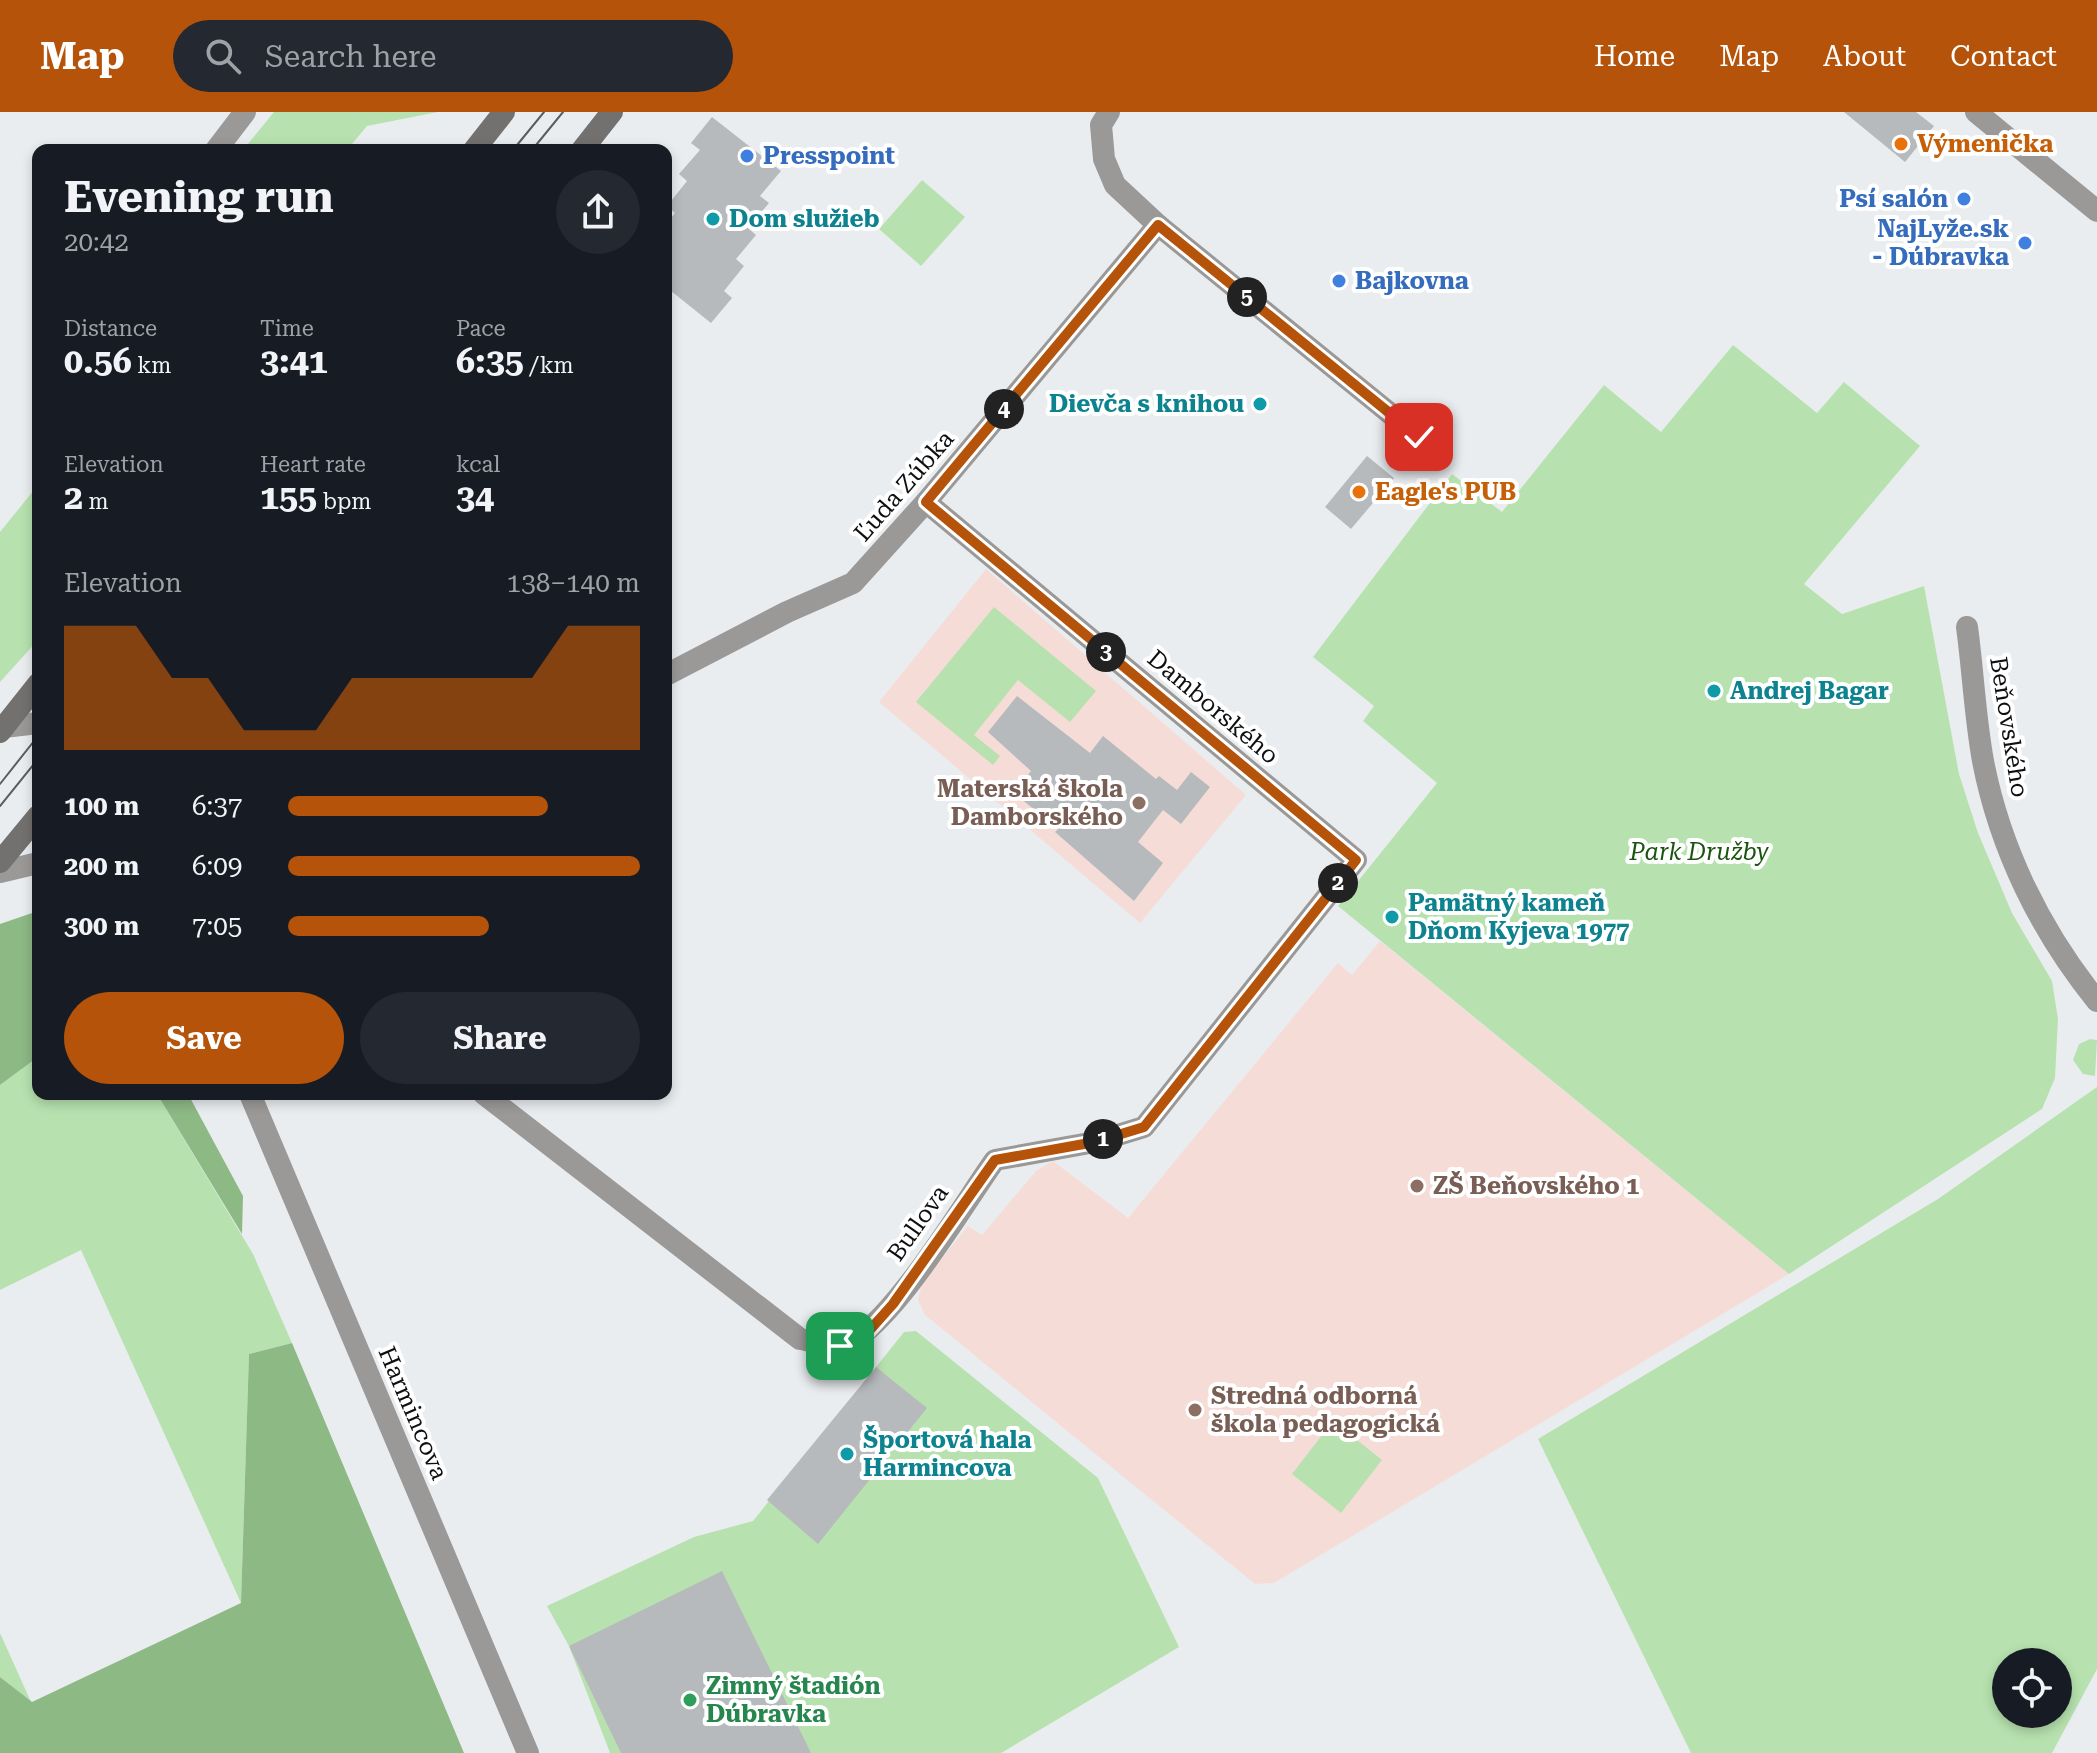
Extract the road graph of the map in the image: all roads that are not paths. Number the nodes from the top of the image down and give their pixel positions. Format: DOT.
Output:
graph roads {
  1 [pos="245,112"];
  2 [pos="504,112"];
  3 [pos="612,112"];
  4 [pos="1109,112"];
  5 [pos="1981,114"];
  6 [pos="221,144"];
  7 [pos="479,144"];
  8 [pos="587,144"];
  9 [pos="2097,211"];
  10 [pos="1158,225"];
  11 [pos="1419,437"];
  12 [pos="926,502"];
  13 [pos="1967,627"];
  14 [pos="672,672"];
  15 [pos="32,692"];
  16 [pos="32,724"];
  17 [pos="2,729"];
  18 [pos="32,823"];
  19 [pos="1356,860"];
  20 [pos="0,862"];
  21 [pos="32,864"];
  22 [pos="0,872"];
  23 [pos="2097,1001"];
  24 [pos="254,1100"];
  25 [pos="492,1100"];
  26 [pos="528,1753"];
  1 -- 6 [label="street"];
  2 -- 7 [label="main road"];
  3 -- 8 [label="main road"];
  4 -- 10 [label="street"];
  5 -- 9 [label="street"];
  10 -- 11 [label="street"];
  10 -- 12 [label="street, Ľuda Zúbka"];
  12 -- 14 [label="street, Ľuda Zúbka"];
  12 -- 19 [label="street, Damborského"];
  13 -- 23 [label="street, Beňovského"];
  15 -- 17 [label="main road"];
  16 -- 17 [label="street"];
  18 -- 20 [label="main road"];
  19 -- 25 [label="street, Bullova"];
  21 -- 22 [label="street"];
  24 -- 26 [label="street, Harmincova"];
}
